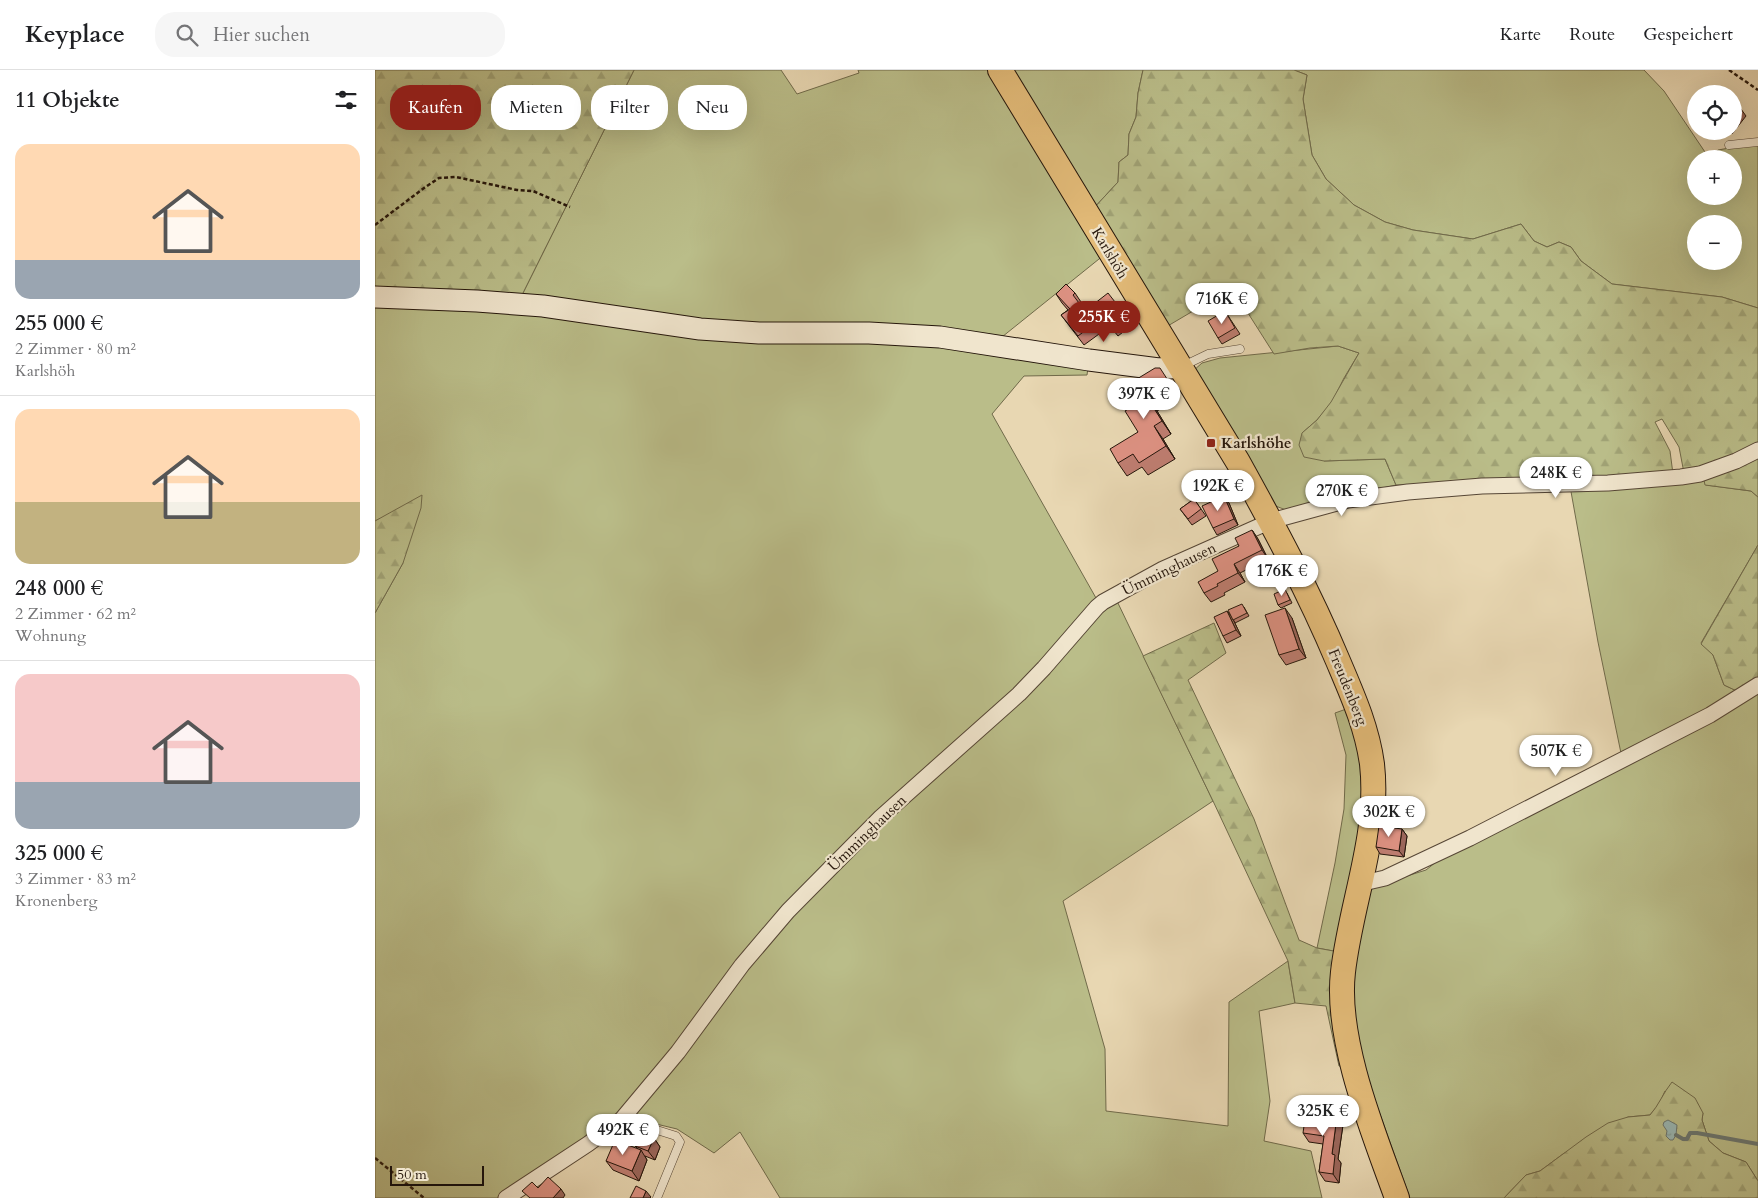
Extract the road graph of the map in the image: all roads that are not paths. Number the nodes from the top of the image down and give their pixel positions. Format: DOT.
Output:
graph roads {
  1 [pos="1000,70"];
  2 [pos="1758,142"];
  3 [pos="1729,145"];
  4 [pos="375,297"];
  5 [pos="1240,349"];
  6 [pos="1180,368"];
  7 [pos="1758,450"];
  8 [pos="1271,521"];
  9 [pos="1758,685"];
  10 [pos="1359,884"];
  11 [pos="622,1119"];
  12 [pos="505,1198"];
  13 [pos="657,1198"];
  14 [pos="1397,1198"];
  1 -- 6 [label="main road, Karlshöh"];
  2 -- 3 [label="lane"];
  4 -- 6 [label="main road"];
  5 -- 6 [label="lane"];
  6 -- 8 [label="main road, Freudenberg"];
  7 -- 8 [label="street, Ümminghausen"];
  8 -- 10 [label="main road, Freudenberg"];
  8 -- 11 [label="street, Ümminghausen"];
  9 -- 10 [label="street"];
  10 -- 14 [label="main road, Freudenberg"];
  11 -- 12 [label="street, Ümminghausen"];
  11 -- 13 [label="lane"];
}
